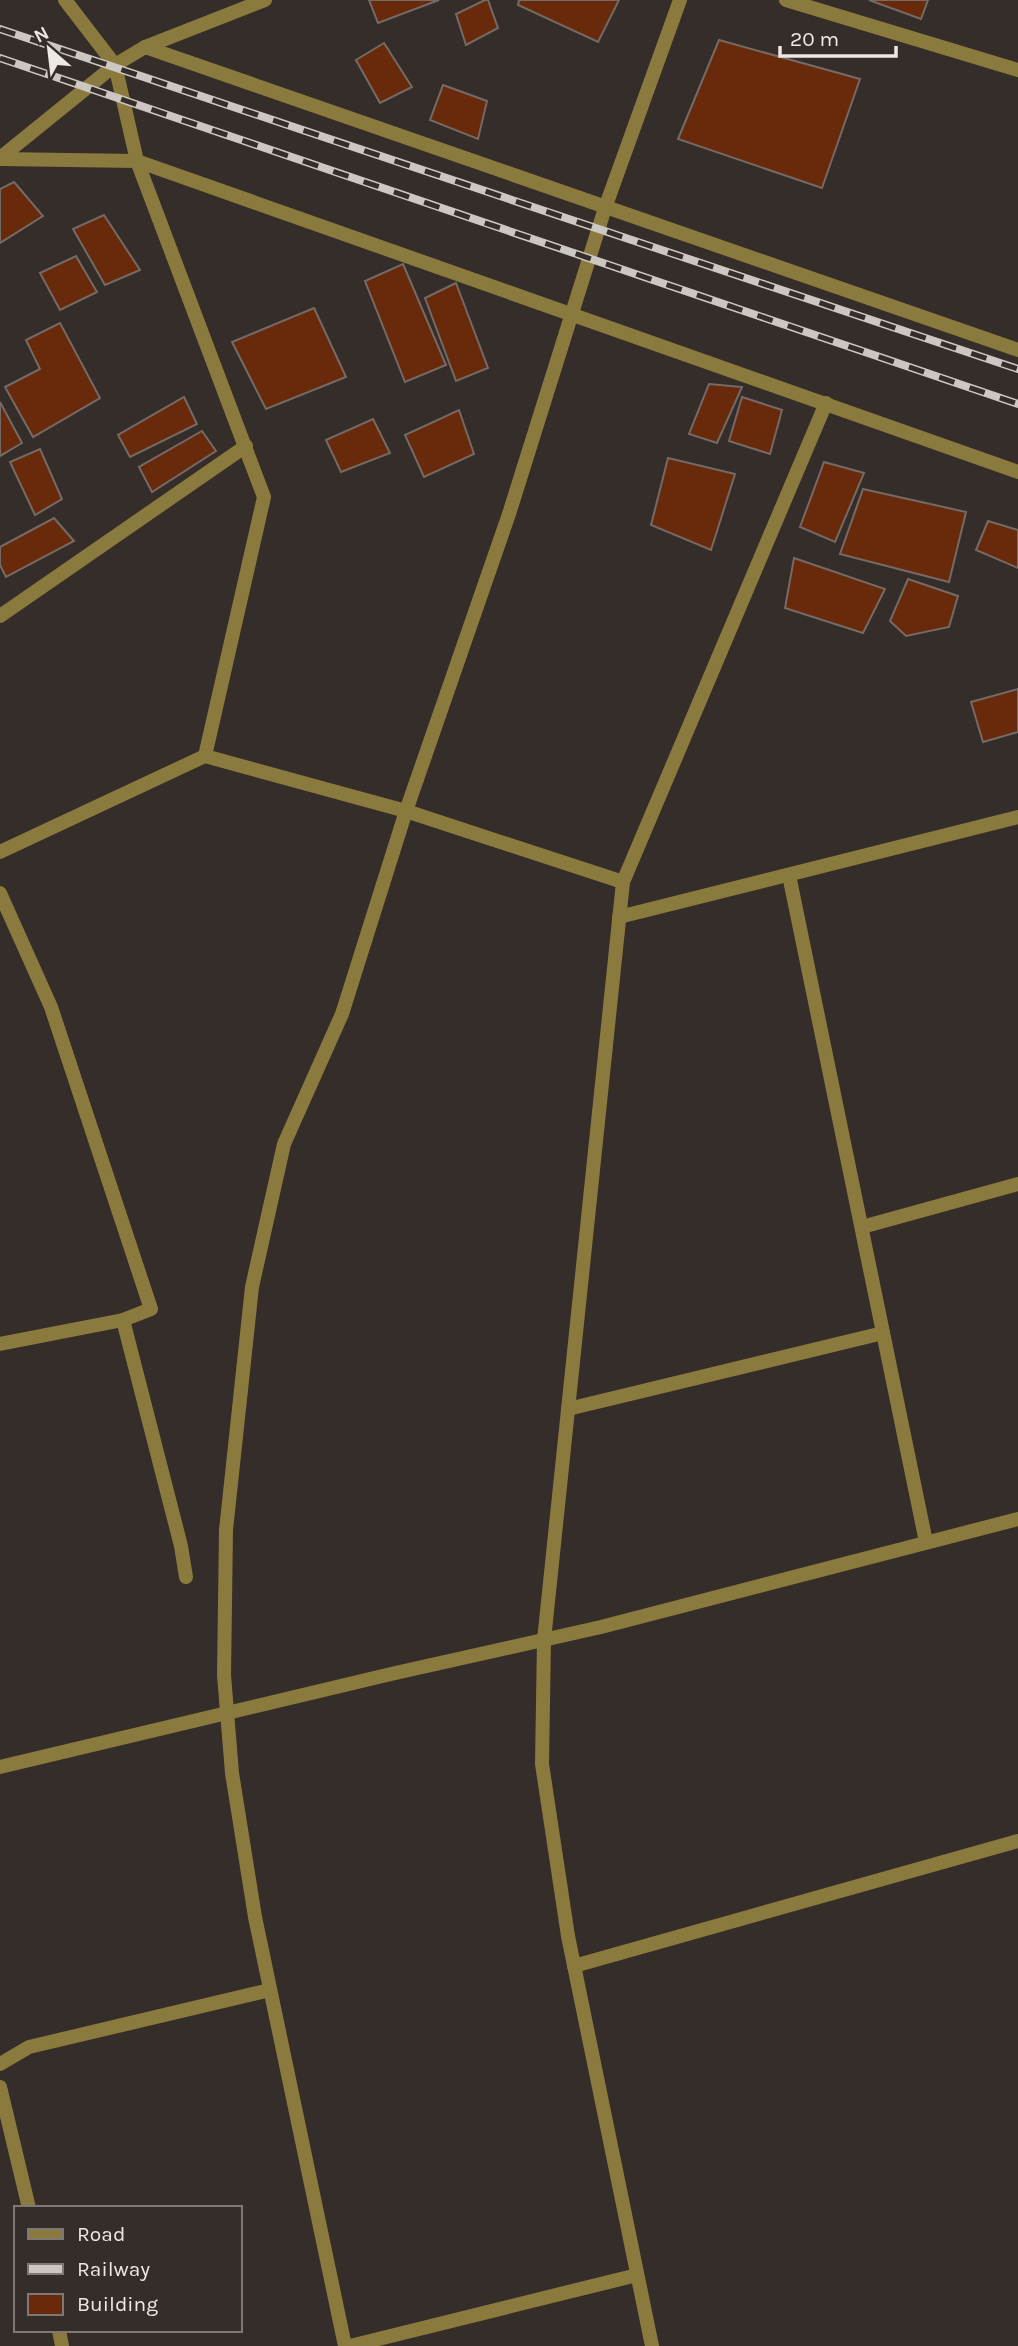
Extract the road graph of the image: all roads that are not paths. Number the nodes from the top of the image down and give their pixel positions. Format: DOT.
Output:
graph roads {
  1 [pos="65,0"];
  2 [pos="265,0"];
  3 [pos="680,0"];
  4 [pos="786,0"];
  5 [pos="145,47"];
  6 [pos="116,65"];
  7 [pos="1018,70"];
  8 [pos="0,159"];
  9 [pos="137,161"];
  10 [pos="605,208"];
  11 [pos="574,313"];
  12 [pos="1018,350"];
  13 [pos="826,403"];
  14 [pos="246,446"];
  15 [pos="1018,472"];
  16 [pos="0,616"];
  17 [pos="205,756"];
  18 [pos="406,811"];
  19 [pos="1018,817"];
  20 [pos="0,852"];
  21 [pos="789,875"];
  22 [pos="623,882"];
  23 [pos="0,893"];
  24 [pos="619,917"];
  25 [pos="1018,1184"];
  26 [pos="862,1227"];
  27 [pos="123,1320"];
  28 [pos="883,1333"];
  29 [pos="0,1344"];
  30 [pos="568,1409"];
  31 [pos="1018,1519"];
  32 [pos="926,1542"];
  33 [pos="186,1577"];
  34 [pos="544,1640"];
  35 [pos="227,1713"];
  36 [pos="0,1767"];
  37 [pos="1018,1840"];
  38 [pos="574,1966"];
  39 [pos="270,1990"];
  40 [pos="0,2064"];
  41 [pos="0,2087"];
  42 [pos="29,2206"];
  43 [pos="637,2275"];
  44 [pos="348,2346"];
  45 [pos="652,2346"];
  1 -- 6 [label="street"];
  2 -- 5 [label="street"];
  3 -- 10 [label="street"];
  4 -- 7 [label="street"];
  5 -- 6 [label="street"];
  5 -- 10 [label="street"];
  6 -- 8 [label="street"];
  6 -- 9 [label="street"];
  8 -- 9 [label="street"];
  9 -- 11 [label="street"];
  9 -- 14 [label="street"];
  10 -- 11 [label="street"];
  10 -- 12 [label="street"];
  11 -- 13 [label="street"];
  11 -- 18 [label="street"];
  13 -- 15 [label="street"];
  13 -- 22 [label="street"];
  14 -- 16 [label="street"];
  14 -- 17 [label="street"];
  17 -- 18 [label="street"];
  17 -- 20 [label="street"];
  18 -- 22 [label="street"];
  18 -- 35 [label="street"];
  19 -- 21 [label="street"];
  21 -- 24 [label="street"];
  21 -- 26 [label="street"];
  22 -- 24 [label="street"];
  23 -- 27 [label="street"];
  24 -- 30 [label="street"];
  25 -- 26 [label="street"];
  26 -- 28 [label="street"];
  27 -- 29 [label="street"];
  27 -- 33 [label="street"];
  28 -- 30 [label="street"];
  28 -- 32 [label="street"];
  30 -- 34 [label="street"];
  31 -- 32 [label="street"];
  32 -- 34 [label="street"];
  34 -- 35 [label="street"];
  34 -- 38 [label="street"];
  35 -- 36 [label="street"];
  35 -- 39 [label="street"];
  37 -- 38 [label="street"];
  38 -- 43 [label="street"];
  39 -- 40 [label="street"];
  39 -- 44 [label="street"];
  41 -- 42 [label="street"];
  43 -- 44 [label="street"];
  43 -- 45 [label="street"];
}
